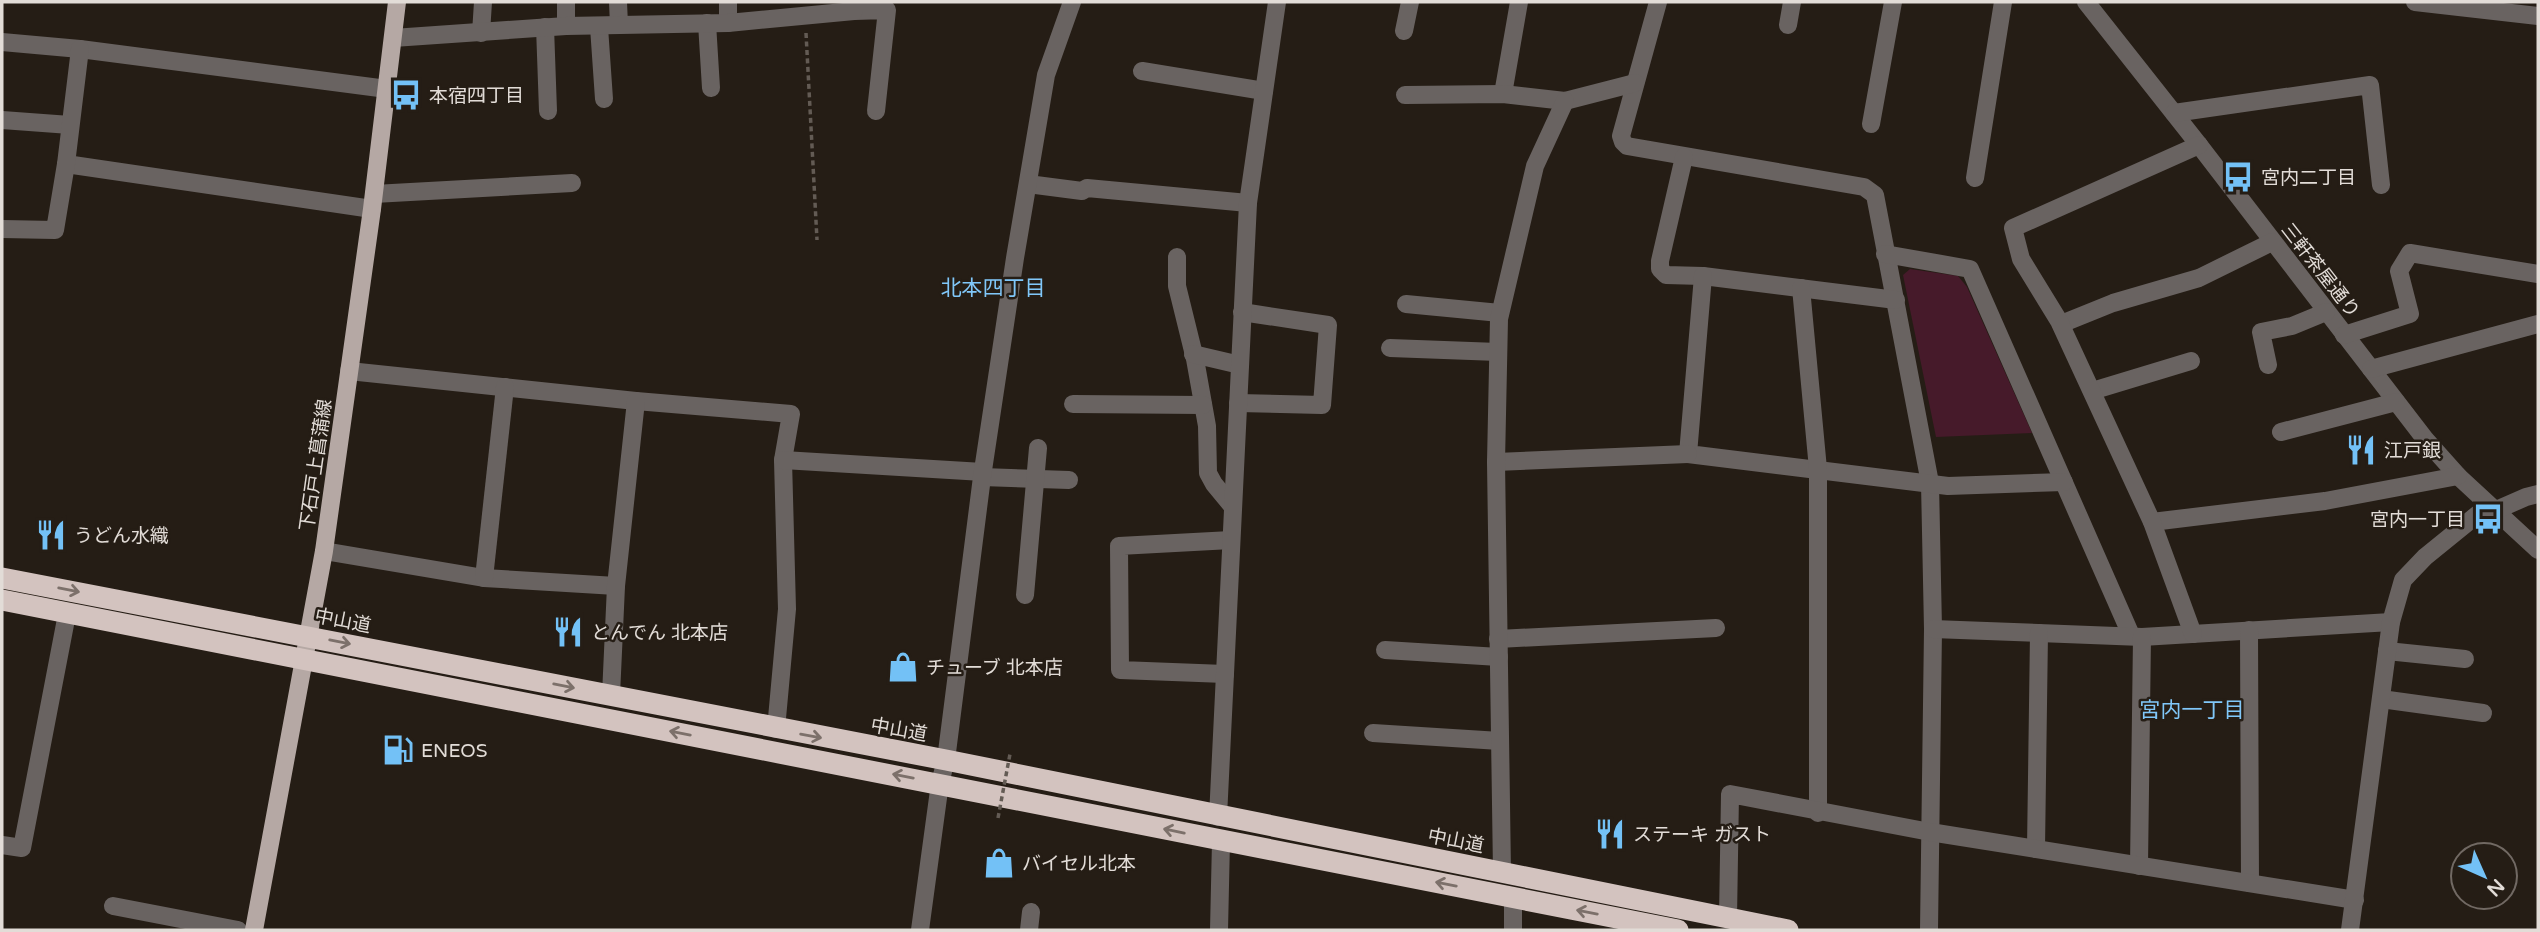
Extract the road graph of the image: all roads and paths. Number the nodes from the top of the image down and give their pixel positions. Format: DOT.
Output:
graph roads {
  1 [pos="397,2"];
  2 [pos="483,2"];
  3 [pos="566,2"];
  4 [pos="618,2"];
  5 [pos="728,2"];
  6 [pos="1072,2"];
  7 [pos="1278,2"];
  8 [pos="1410,2"];
  9 [pos="1519,2"];
  10 [pos="1658,2"];
  11 [pos="1792,2"];
  12 [pos="1893,2"];
  13 [pos="2003,2"];
  14 [pos="2086,2"];
  15 [pos="2415,2"];
  16 [pos="854,6"];
  17 [pos="805,15"];
  18 [pos="2538,16"];
  19 [pos="707,23"];
  20 [pos="728,23"];
  21 [pos="619,25"];
  22 [pos="1788,25"];
  23 [pos="566,26"];
  24 [pos="545,27"];
  25 [pos="599,27"];
  26 [pos="1404,31"];
  27 [pos="481,33"];
  28 [pos="393,38"];
  29 [pos="2,42"];
  30 [pos="79,49"];
  31 [pos="1142,71"];
  32 [pos="1635,83"];
  33 [pos="711,88"];
  34 [pos="387,89"];
  35 [pos="1264,91"];
  36 [pos="1503,94"];
  37 [pos="1405,95"];
  38 [pos="604,99"];
  39 [pos="1565,101"];
  40 [pos="548,111"];
  41 [pos="876,111"];
  42 [pos="2174,113"];
  43 [pos="2,120"];
  44 [pos="1871,124"];
  45 [pos="71,125"];
  46 [pos="2199,145"];
  47 [pos="1684,157"];
  48 [pos="66,164"];
  49 [pos="1975,178"];
  50 [pos="572,183"];
  51 [pos="1028,184"];
  52 [pos="2381,185"];
  53 [pos="373,202"];
  54 [pos="1248,203"];
  55 [pos="2,229"];
  56 [pos="817,240"];
  57 [pos="2272,242"];
  58 [pos="1885,254"];
  59 [pos="1177,257"];
  60 [pos="2538,274"];
  61 [pos="1703,276"];
  62 [pos="1801,288"];
  63 [pos="1896,300"];
  64 [pos="1406,304"];
  65 [pos="1242,312"];
  66 [pos="2326,312"];
  67 [pos="1500,313"];
  68 [pos="2061,324"];
  69 [pos="2538,324"];
  70 [pos="2344,335"];
  71 [pos="1390,348"];
  72 [pos="1498,352"];
  73 [pos="1193,354"];
  74 [pos="2191,361"];
  75 [pos="1240,365"];
  76 [pos="2268,365"];
  77 [pos="2371,369"];
  78 [pos="349,371"];
  79 [pos="505,387"];
  80 [pos="2092,391"];
  81 [pos="636,401"];
  82 [pos="2396,402"];
  83 [pos="1238,403"];
  84 [pos="1073,404"];
  85 [pos="1203,405"];
  86 [pos="2281,432"];
  87 [pos="1038,448"];
  88 [pos="1688,454"];
  89 [pos="783,460"];
  90 [pos="1496,463"];
  91 [pos="1818,469"];
  92 [pos="982,474"];
  93 [pos="2458,476"];
  94 [pos="1035,480"];
  95 [pos="1069,480"];
  96 [pos="2064,482"];
  97 [pos="1930,483"];
  98 [pos="2538,494"];
  99 [pos="1233,507"];
  100 [pos="2494,511"];
  101 [pos="2152,522"];
  102 [pos="1231,540"];
  103 [pos="2538,550"];
  104 [pos="324,551"];
  105 [pos="2,578"];
  106 [pos="484,578"];
  107 [pos="616,586"];
  108 [pos="1025,595"];
  109 [pos="2,600"];
  110 [pos="67,614"];
  111 [pos="2391,622"];
  112 [pos="1716,628"];
  113 [pos="1933,629"];
  114 [pos="2249,630"];
  115 [pos="2039,633"];
  116 [pos="2193,634"];
  117 [pos="307,636"];
  118 [pos="2136,636"];
  119 [pos="1499,648"];
  120 [pos="1384,650"];
  121 [pos="2388,651"];
  122 [pos="2465,659"];
  123 [pos="305,661"];
  124 [pos="1225,674"];
  125 [pos="611,695"];
  126 [pos="2381,699"];
  127 [pos="2483,713"];
  128 [pos="776,729"];
  129 [pos="1373,733"];
  130 [pos="1500,741"];
  131 [pos="1010,754"];
  132 [pos="946,760"];
  133 [pos="940,783"];
  134 [pos="1818,813"];
  135 [pos="1218,817"];
  136 [pos="998,818"];
  137 [pos="1930,832"];
  138 [pos="1221,841"];
  139 [pos="2,845"];
  140 [pos="2036,849"];
  141 [pos="2139,866"];
  142 [pos="1502,872"];
  143 [pos="2250,883"];
  144 [pos="1513,897"];
  145 [pos="2355,900"];
  146 [pos="113,906"];
  147 [pos="1728,918"];
  148 [pos="238,930"];
  149 [pos="254,930"];
  150 [pos="920,930"];
  151 [pos="1219,930"];
  152 [pos="1513,930"];
  153 [pos="1678,930"];
  154 [pos="1788,930"];
  155 [pos="1929,930"];
  156 [pos="2350,930"];
  1 -- 28 [label="main road, 下石戸上菖蒲線"];
  2 -- 27 [label="street"];
  3 -- 23 [label="street"];
  4 -- 21 [label="street"];
  5 -- 20 [label="street"];
  6 -- 51 [label="street"];
  7 -- 35 [label="street"];
  8 -- 26 [label="street"];
  9 -- 36 [label="street"];
  10 -- 32 [label="street"];
  11 -- 22 [label="street"];
  12 -- 44 [label="street"];
  13 -- 49 [label="street"];
  14 -- 42 [label="street, 三軒茶屋通り"];
  15 -- 18 [label="street"];
  16 -- 17 [label="street"];
  16 -- 41 [label="street"];
  17 -- 20 [label="street"];
  17 -- 56 [label="path"];
  19 -- 20 [label="street"];
  19 -- 21 [label="street"];
  19 -- 33 [label="street"];
  21 -- 25 [label="street"];
  23 -- 24 [label="street"];
  23 -- 25 [label="street"];
  24 -- 27 [label="street"];
  24 -- 40 [label="street"];
  25 -- 38 [label="street"];
  27 -- 28 [label="street"];
  28 -- 34 [label="main road, 下石戸上菖蒲線"];
  29 -- 30 [label="street"];
  30 -- 34 [label="street"];
  30 -- 45 [label="street"];
  31 -- 35 [label="street"];
  32 -- 39 [label="street"];
  32 -- 47 [label="street"];
  34 -- 53 [label="main road, 下石戸上菖蒲線"];
  35 -- 54 [label="street"];
  36 -- 37 [label="street"];
  36 -- 39 [label="street"];
  39 -- 67 [label="street"];
  42 -- 46 [label="street, 三軒茶屋通り"];
  42 -- 52 [label="street"];
  43 -- 45 [label="street"];
  45 -- 48 [label="street"];
  46 -- 57 [label="street, 三軒茶屋通り"];
  46 -- 68 [label="street"];
  47 -- 58 [label="street"];
  47 -- 61 [label="street"];
  48 -- 53 [label="street"];
  48 -- 55 [label="street"];
  50 -- 53 [label="street"];
  51 -- 54 [label="street"];
  51 -- 92 [label="street"];
  53 -- 78 [label="main road, 下石戸上菖蒲線"];
  54 -- 65 [label="street"];
  57 -- 66 [label="street, 三軒茶屋通り"];
  57 -- 68 [label="street"];
  58 -- 63 [label="street"];
  58 -- 96 [label="street"];
  59 -- 73 [label="street"];
  60 -- 70 [label="street"];
  61 -- 62 [label="street"];
  61 -- 88 [label="street"];
  62 -- 63 [label="street"];
  62 -- 91 [label="street"];
  63 -- 97 [label="street"];
  64 -- 67 [label="street"];
  65 -- 75 [label="street"];
  65 -- 83 [label="street"];
  66 -- 70 [label="street, 三軒茶屋通り"];
  66 -- 76 [label="street"];
  67 -- 72 [label="street"];
  68 -- 80 [label="street"];
  69 -- 77 [label="street"];
  70 -- 77 [label="street, 三軒茶屋通り"];
  71 -- 72 [label="street"];
  72 -- 90 [label="street"];
  73 -- 75 [label="street"];
  73 -- 85 [label="street"];
  74 -- 80 [label="street"];
  75 -- 83 [label="street"];
  77 -- 82 [label="street, 三軒茶屋通り"];
  78 -- 79 [label="street"];
  78 -- 104 [label="main road, 下石戸上菖蒲線"];
  79 -- 81 [label="street"];
  79 -- 106 [label="street"];
  80 -- 101 [label="street"];
  81 -- 89 [label="street"];
  81 -- 107 [label="street"];
  82 -- 86 [label="street"];
  82 -- 93 [label="street, 三軒茶屋通り"];
  83 -- 99 [label="street"];
  84 -- 85 [label="street"];
  85 -- 99 [label="street"];
  87 -- 94 [label="street"];
  88 -- 90 [label="street"];
  88 -- 91 [label="street"];
  89 -- 92 [label="street"];
  89 -- 128 [label="street"];
  90 -- 119 [label="street"];
  91 -- 97 [label="street"];
  91 -- 134 [label="street"];
  92 -- 94 [label="street"];
  92 -- 132 [label="street"];
  93 -- 100 [label="street, 三軒茶屋通り"];
  93 -- 101 [label="street"];
  94 -- 95 [label="street"];
  94 -- 108 [label="street"];
  96 -- 97 [label="street"];
  96 -- 118 [label="street"];
  97 -- 113 [label="street"];
  98 -- 100 [label="street"];
  99 -- 102 [label="street"];
  100 -- 103 [label="street, 三軒茶屋通り"];
  100 -- 111 [label="street"];
  101 -- 116 [label="street"];
  102 -- 124 [label="street"];
  102 -- 124 [label="street"];
  104 -- 106 [label="street"];
  104 -- 117 [label="main road, 下石戸上菖蒲線"];
  105 -- 117 [label="highway, 中山道, one-way"];
  106 -- 107 [label="street"];
  107 -- 125 [label="street"];
  109 -- 110 [label="highway"];
  110 -- 123 [label="highway"];
  110 -- 139 [label="street"];
  111 -- 114 [label="street"];
  111 -- 121 [label="street"];
  112 -- 119 [label="street"];
  113 -- 115 [label="street"];
  113 -- 137 [label="street"];
  114 -- 116 [label="street"];
  114 -- 143 [label="street"];
  115 -- 118 [label="street"];
  115 -- 140 [label="street"];
  116 -- 118 [label="street"];
  117 -- 123 [label="main road, 下石戸上菖蒲線"];
  117 -- 125 [label="highway, 中山道, one-way"];
  118 -- 141 [label="street"];
  119 -- 120 [label="street"];
  119 -- 130 [label="street"];
  121 -- 122 [label="street"];
  121 -- 126 [label="street"];
  133 -- 123 [label="highway, one-way"];
  123 -- 149 [label="main road, 下石戸上菖蒲線"];
  124 -- 135 [label="street"];
  125 -- 128 [label="highway, 中山道"];
  126 -- 127 [label="street"];
  126 -- 145 [label="street"];
  128 -- 132 [label="highway, 中山道, one-way"];
  129 -- 130 [label="street"];
  130 -- 142 [label="street"];
  131 -- 136 [label="path, bridge"];
  132 -- 133 [label="street"];
  132 -- 135 [label="highway, 中山道"];
  138 -- 133 [label="highway, one-way"];
  133 -- 150 [label="street"];
  134 -- 137 [label="street"];
  134 -- 147 [label="street"];
  135 -- 142 [label="highway, 中山道"];
  137 -- 140 [label="street"];
  137 -- 155 [label="street"];
  144 -- 138 [label="highway, one-way"];
  138 -- 151 [label="street"];
  140 -- 141 [label="street"];
  141 -- 143 [label="street"];
  142 -- 147 [label="highway, 中山道"];
  143 -- 145 [label="street"];
  144 -- 152 [label="street"];
  153 -- 144 [label="highway, one-way"];
  145 -- 156 [label="street"];
  146 -- 148 [label="street"];
  147 -- 154 [label="highway, 中山道"];
}
